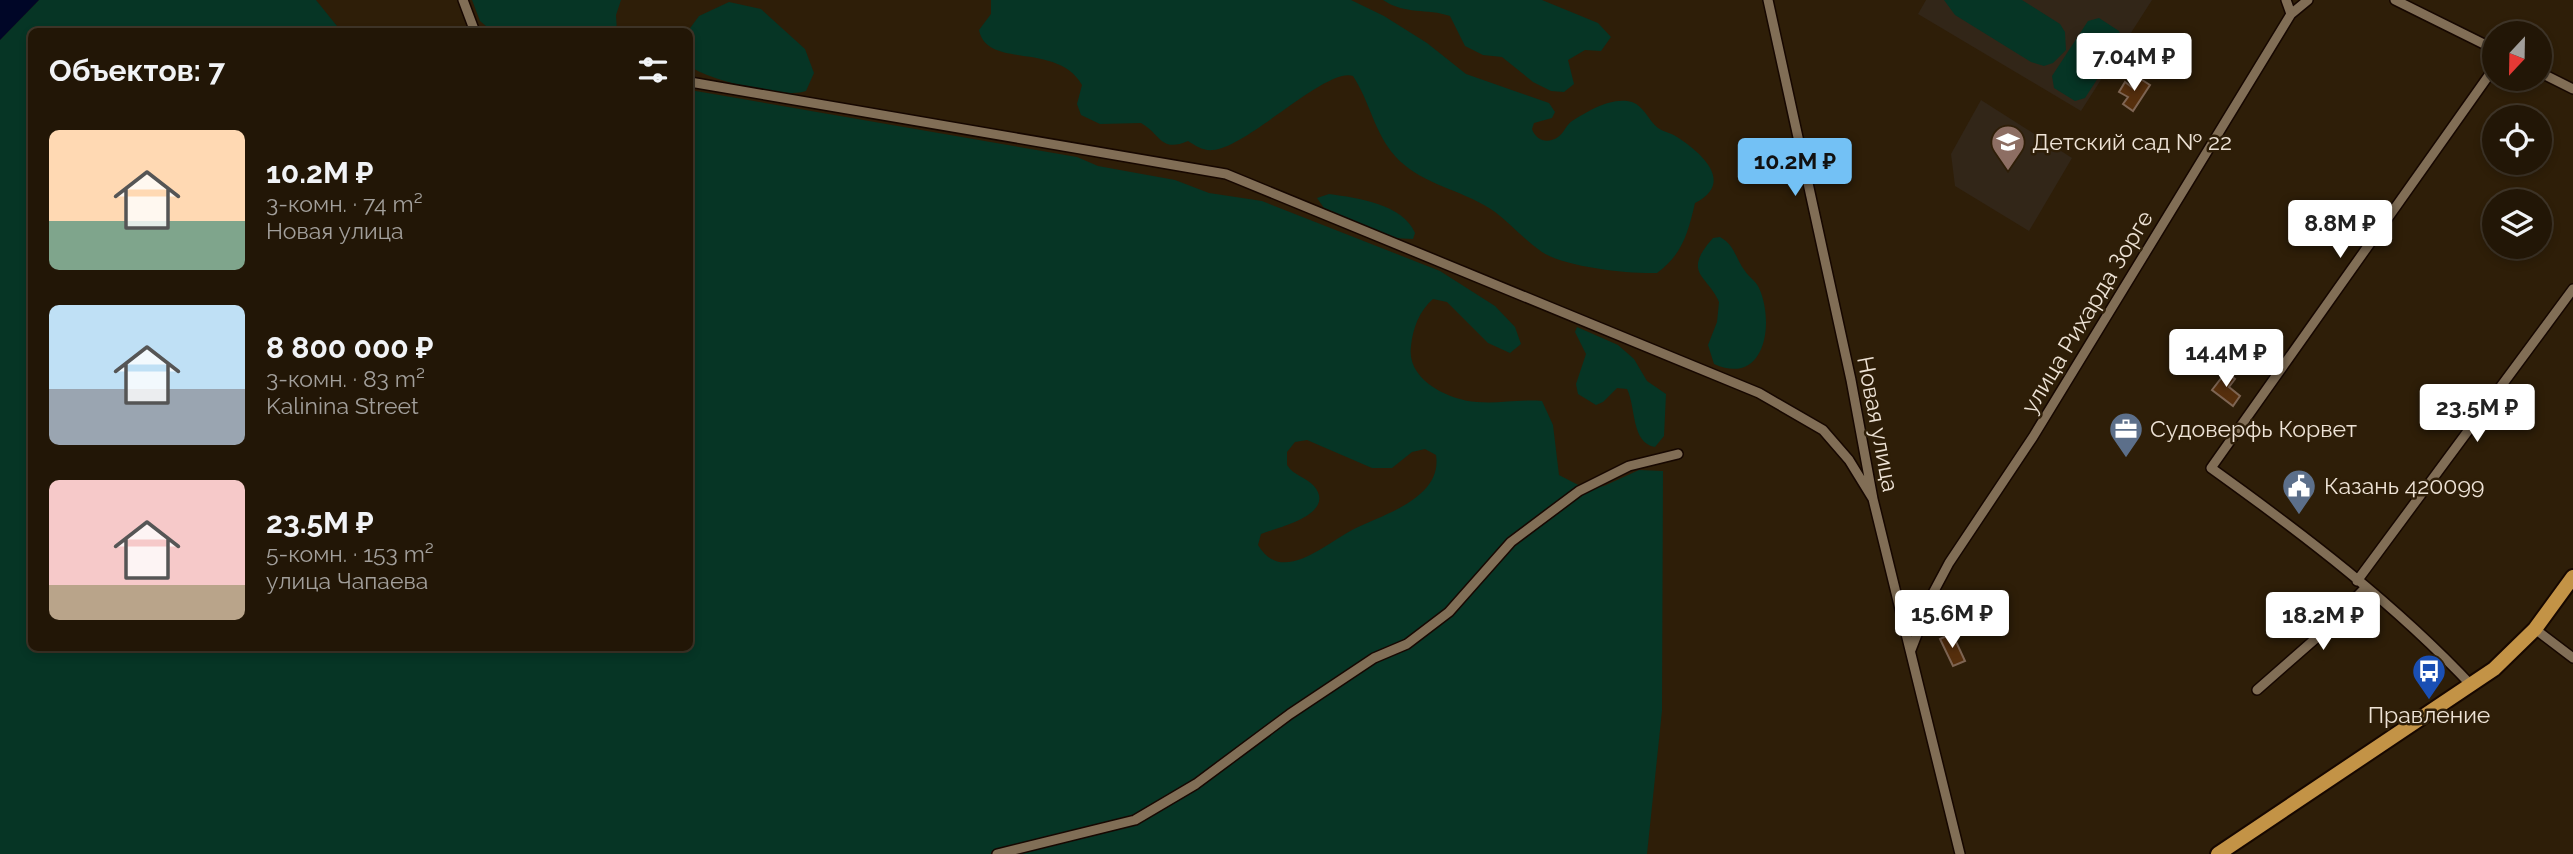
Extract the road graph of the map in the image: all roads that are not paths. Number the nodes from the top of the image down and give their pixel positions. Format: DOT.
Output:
graph roads {
  1 [pos="463,0"];
  2 [pos="1768,0"];
  3 [pos="2286,0"];
  4 [pos="2308,0"];
  5 [pos="2395,0"];
  6 [pos="2291,14"];
  7 [pos="474,28"];
  8 [pos="2482,43"];
  9 [pos="2552,78"];
  10 [pos="693,83"];
  11 [pos="2482,85"];
  12 [pos="2573,89"];
  13 [pos="2573,289"];
  14 [pos="1678,454"];
  15 [pos="1872,499"];
  16 [pos="2573,578"];
  17 [pos="2361,584"];
  18 [pos="2535,629"];
  19 [pos="1910,651"];
  20 [pos="2573,658"];
  21 [pos="2472,686"];
  22 [pos="2257,690"];
  23 [pos="997,854"];
  24 [pos="1961,854"];
  25 [pos="2218,854"];
  1 -- 7 [label="street"];
  2 -- 15 [label="street, Новая улица"];
  3 -- 6 [label="street"];
  4 -- 6 [label="street, улица Рихарда Зорге"];
  5 -- 8 [label="street"];
  6 -- 19 [label="street, улица Рихарда Зорге"];
  9 -- 12 [label="street"];
  10 -- 15 [label="street"];
  11 -- 17 [label="street"];
  13 -- 17 [label="street"];
  14 -- 23 [label="street"];
  15 -- 19 [label="street, Новая улица"];
  16 -- 18 [label="main road"];
  17 -- 21 [label="street"];
  17 -- 22 [label="street"];
  18 -- 20 [label="street"];
  18 -- 21 [label="main road"];
  19 -- 24 [label="street, Новая улица"];
  21 -- 25 [label="main road"];
}
